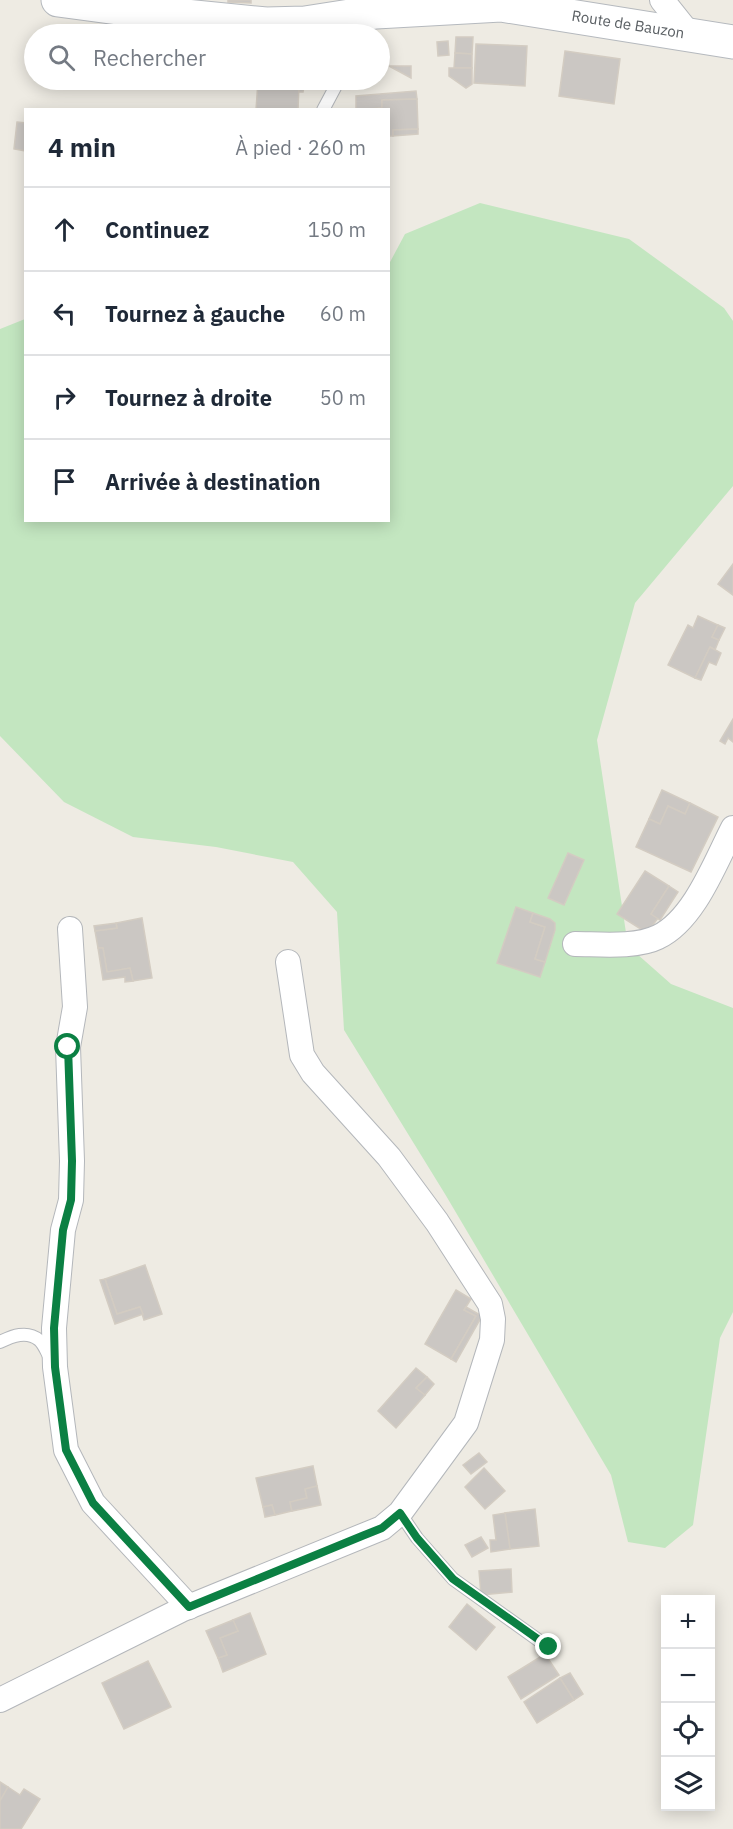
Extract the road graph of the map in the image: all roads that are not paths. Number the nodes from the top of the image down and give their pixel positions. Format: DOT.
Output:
graph roads {
  1 [pos="58,0"];
  2 [pos="662,0"];
  3 [pos="499,2"];
  4 [pos="133,5"];
  5 [pos="690,35"];
  6 [pos="733,42"];
  7 [pos="333,90"];
  8 [pos="323,108"];
  9 [pos="733,828"];
  10 [pos="70,929"];
  11 [pos="575,944"];
  12 [pos="288,962"];
  13 [pos="0,1342"];
  14 [pos="55,1367"];
  15 [pos="400,1513"];
  16 [pos="189,1607"];
  17 [pos="549,1647"];
  18 [pos="0,1700"];
  1 -- 4 [label="street, Route de Bauzon"];
  2 -- 5 [label="street"];
  3 -- 4 [label="street, Route de Bauzon"];
  3 -- 5 [label="street, Route de Bauzon"];
  5 -- 6 [label="street, Route de Bauzon"];
  7 -- 8 [label="lane"];
  9 -- 11 [label="street"];
  10 -- 14 [label="street"];
  12 -- 15 [label="street"];
  13 -- 14 [label="lane"];
  14 -- 16 [label="street"];
  15 -- 16 [label="street"];
  15 -- 17 [label="lane"];
  16 -- 18 [label="street"];
}
